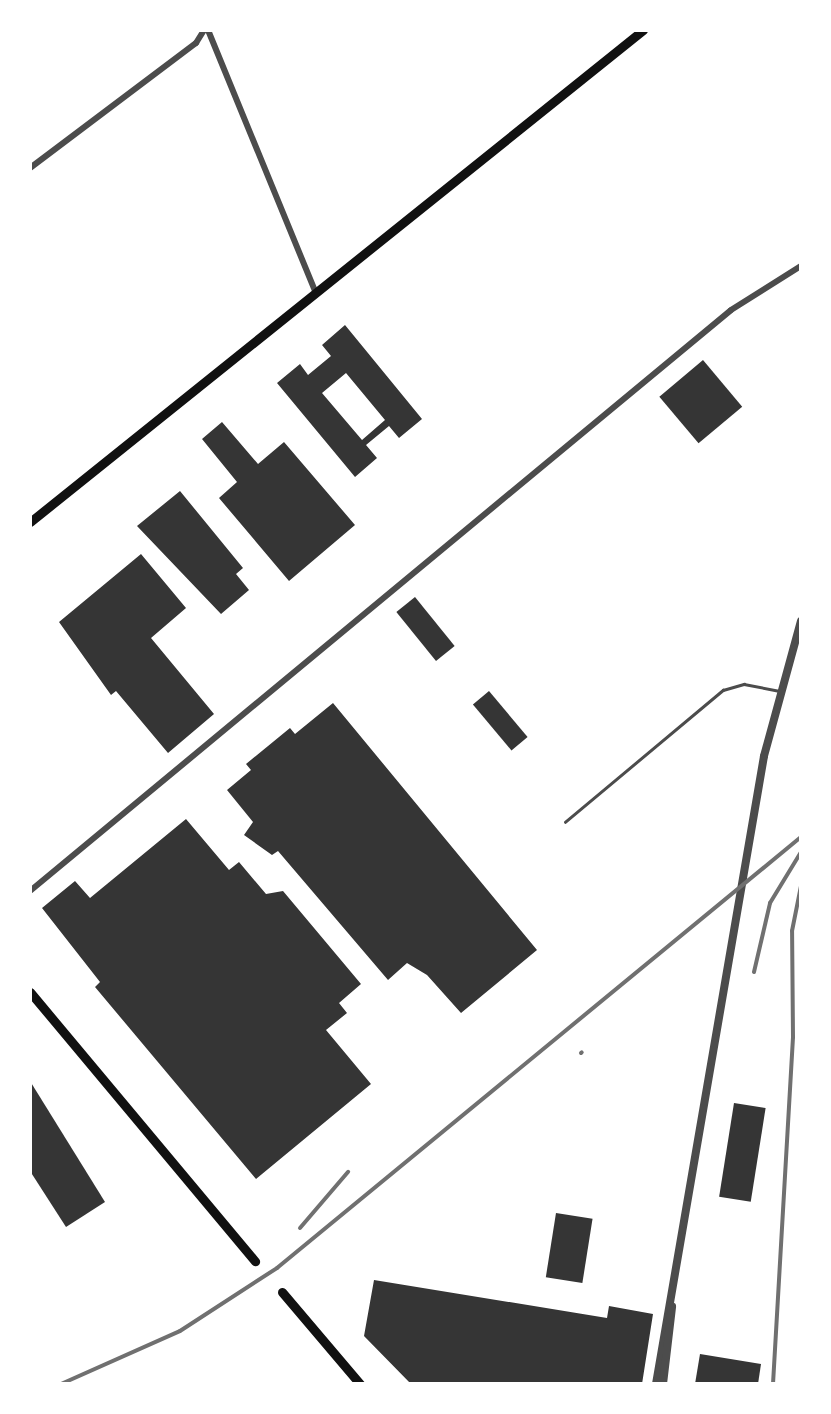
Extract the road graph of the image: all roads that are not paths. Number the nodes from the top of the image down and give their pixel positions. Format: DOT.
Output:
graph roads {
  1 [pos="206,30"];
  2 [pos="643,30"];
  3 [pos="30,168"];
  4 [pos="801,266"];
  5 [pos="315,291"];
  6 [pos="30,522"];
  7 [pos="801,621"];
  8 [pos="780,692"];
  9 [pos="565,822"];
  10 [pos="30,892"];
  11 [pos="30,992"];
  12 [pos="256,1261"];
  13 [pos="282,1292"];
  14 [pos="672,1302"];
  15 [pos="360,1384"];
  16 [pos="656,1384"];
  17 [pos="664,1384"];
  1 -- 3 [label="street"];
  1 -- 5 [label="street"];
  2 -- 5 [label="main road"];
  4 -- 10 [label="street"];
  5 -- 6 [label="main road"];
  7 -- 8 [label="street"];
  8 -- 9 [label="lane"];
  8 -- 14 [label="street"];
  11 -- 12 [label="main road"];
  13 -- 15 [label="main road"];
  14 -- 16 [label="street"];
  14 -- 17 [label="street"];
}
